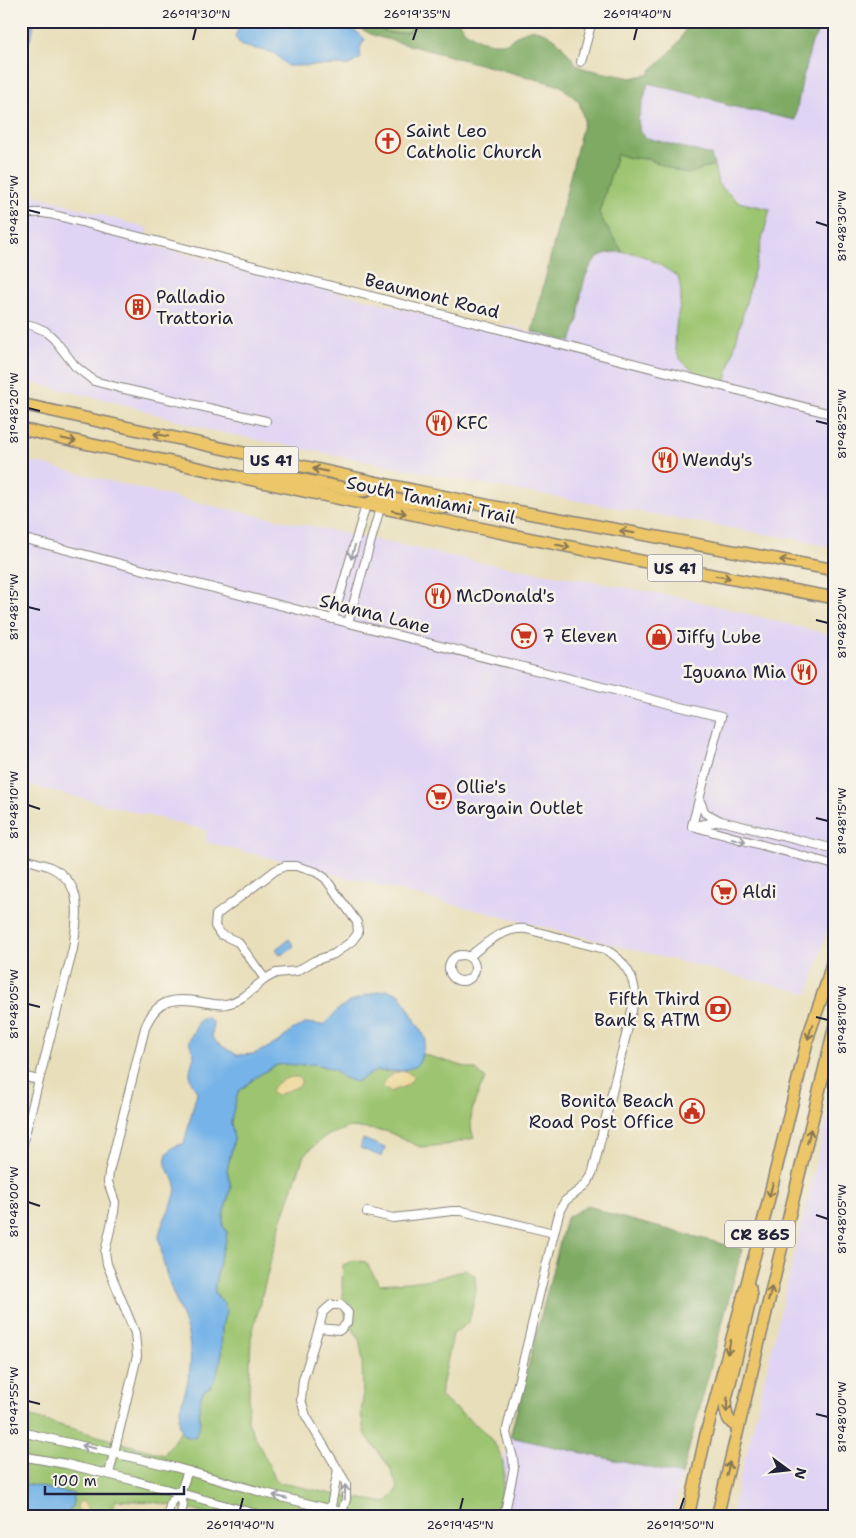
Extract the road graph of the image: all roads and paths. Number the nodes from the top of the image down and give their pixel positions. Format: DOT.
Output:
graph roads {
  1 [pos="592,21"];
  2 [pos="581,62"];
  3 [pos="21,215"];
  4 [pos="21,323"];
  5 [pos="21,404"];
  6 [pos="835,415"];
  7 [pos="266,421"];
  8 [pos="21,429"];
  9 [pos="233,476"];
  10 [pos="379,484"];
  11 [pos="366,505"];
  12 [pos="495,507"];
  13 [pos="380,508"];
  14 [pos="21,538"];
  15 [pos="835,570"];
  16 [pos="835,598"];
  17 [pos="333,619"];
  18 [pos="348,623"];
  19 [pos="700,799"];
  20 [pos="721,821"];
  21 [pos="692,826"];
  22 [pos="835,849"];
  23 [pos="21,858"];
  24 [pos="835,865"];
  25 [pos="835,952"];
  26 [pos="470,956"];
  27 [pos="265,979"];
  28 [pos="831,986"];
  29 [pos="835,1025"];
  30 [pos="21,1076"];
  31 [pos="39,1080"];
  32 [pos="21,1150"];
  33 [pos="366,1212"];
  34 [pos="554,1233"];
  35 [pos="750,1272"];
  36 [pos="319,1328"];
  37 [pos="738,1427"];
  38 [pos="21,1432"];
  39 [pos="115,1453"];
  40 [pos="21,1456"];
  41 [pos="338,1469"];
  42 [pos="188,1471"];
  43 [pos="109,1474"];
  44 [pos="180,1493"];
  45 [pos="330,1513"];
  46 [pos="342,1514"];
  47 [pos="167,1517"];
  48 [pos="180,1517"];
  49 [pos="267,1517"];
  50 [pos="362,1517"];
  51 [pos="504,1517"];
  52 [pos="688,1517"];
  53 [pos="717,1517"];
  1 -- 2 [label="street"];
  3 -- 6 [label="street, Beaumont Road"];
  4 -- 7 [label="street"];
  10 -- 5 [label="main road, South Tamiami Trail / US 41, one-way"];
  8 -- 9 [label="main road, South Tamiami Trail / US 41, one-way"];
  9 -- 10 [label="main road"];
  9 -- 11 [label="main road, South Tamiami Trail / US 41"];
  10 -- 12 [label="main road, South Tamiami Trail / US 41"];
  11 -- 12 [label="main road"];
  11 -- 13 [label="main road, South Tamiami Trail / US 41"];
  11 -- 17 [label="street, one-way"];
  15 -- 12 [label="main road, South Tamiami Trail / US 41, one-way"];
  13 -- 16 [label="main road, South Tamiami Trail / US 41, one-way"];
  13 -- 18 [label="street"];
  14 -- 17 [label="street, Shanna Lane"];
  17 -- 18 [label="street, Shanna Lane"];
  18 -- 19 [label="street, Shanna Lane"];
  19 -- 20 [label="street"];
  19 -- 21 [label="street"];
  20 -- 21 [label="street"];
  20 -- 22 [label="street"];
  21 -- 24 [label="street, one-way"];
  23 -- 31 [label="street"];
  25 -- 28 [label="main road, CR 865"];
  26 -- 34 [label="street"];
  27 -- 27 [label="street"];
  27 -- 39 [label="street"];
  28 -- 35 [label="main road, CR 865, one-way"];
  37 -- 29 [label="main road, CR 865, one-way"];
  30 -- 31 [label="street"];
  31 -- 32 [label="street"];
  33 -- 34 [label="street"];
  34 -- 51 [label="street"];
  35 -- 37 [label="main road, one-way"];
  35 -- 52 [label="main road, CR 865, one-way"];
  36 -- 41 [label="street"];
  53 -- 37 [label="main road, CR 865, one-way"];
  39 -- 38 [label="street, one-way"];
  39 -- 42 [label="street"];
  39 -- 43 [label="street"];
  40 -- 43 [label="street"];
  41 -- 45 [label="street"];
  46 -- 41 [label="street, one-way"];
  42 -- 44 [label="street"];
  45 -- 42 [label="street, one-way"];
  43 -- 44 [label="street"];
  44 -- 47 [label="street"];
  44 -- 48 [label="street"];
  44 -- 49 [label="street"];
  45 -- 46 [label="street"];
  46 -- 50 [label="street"];
}
